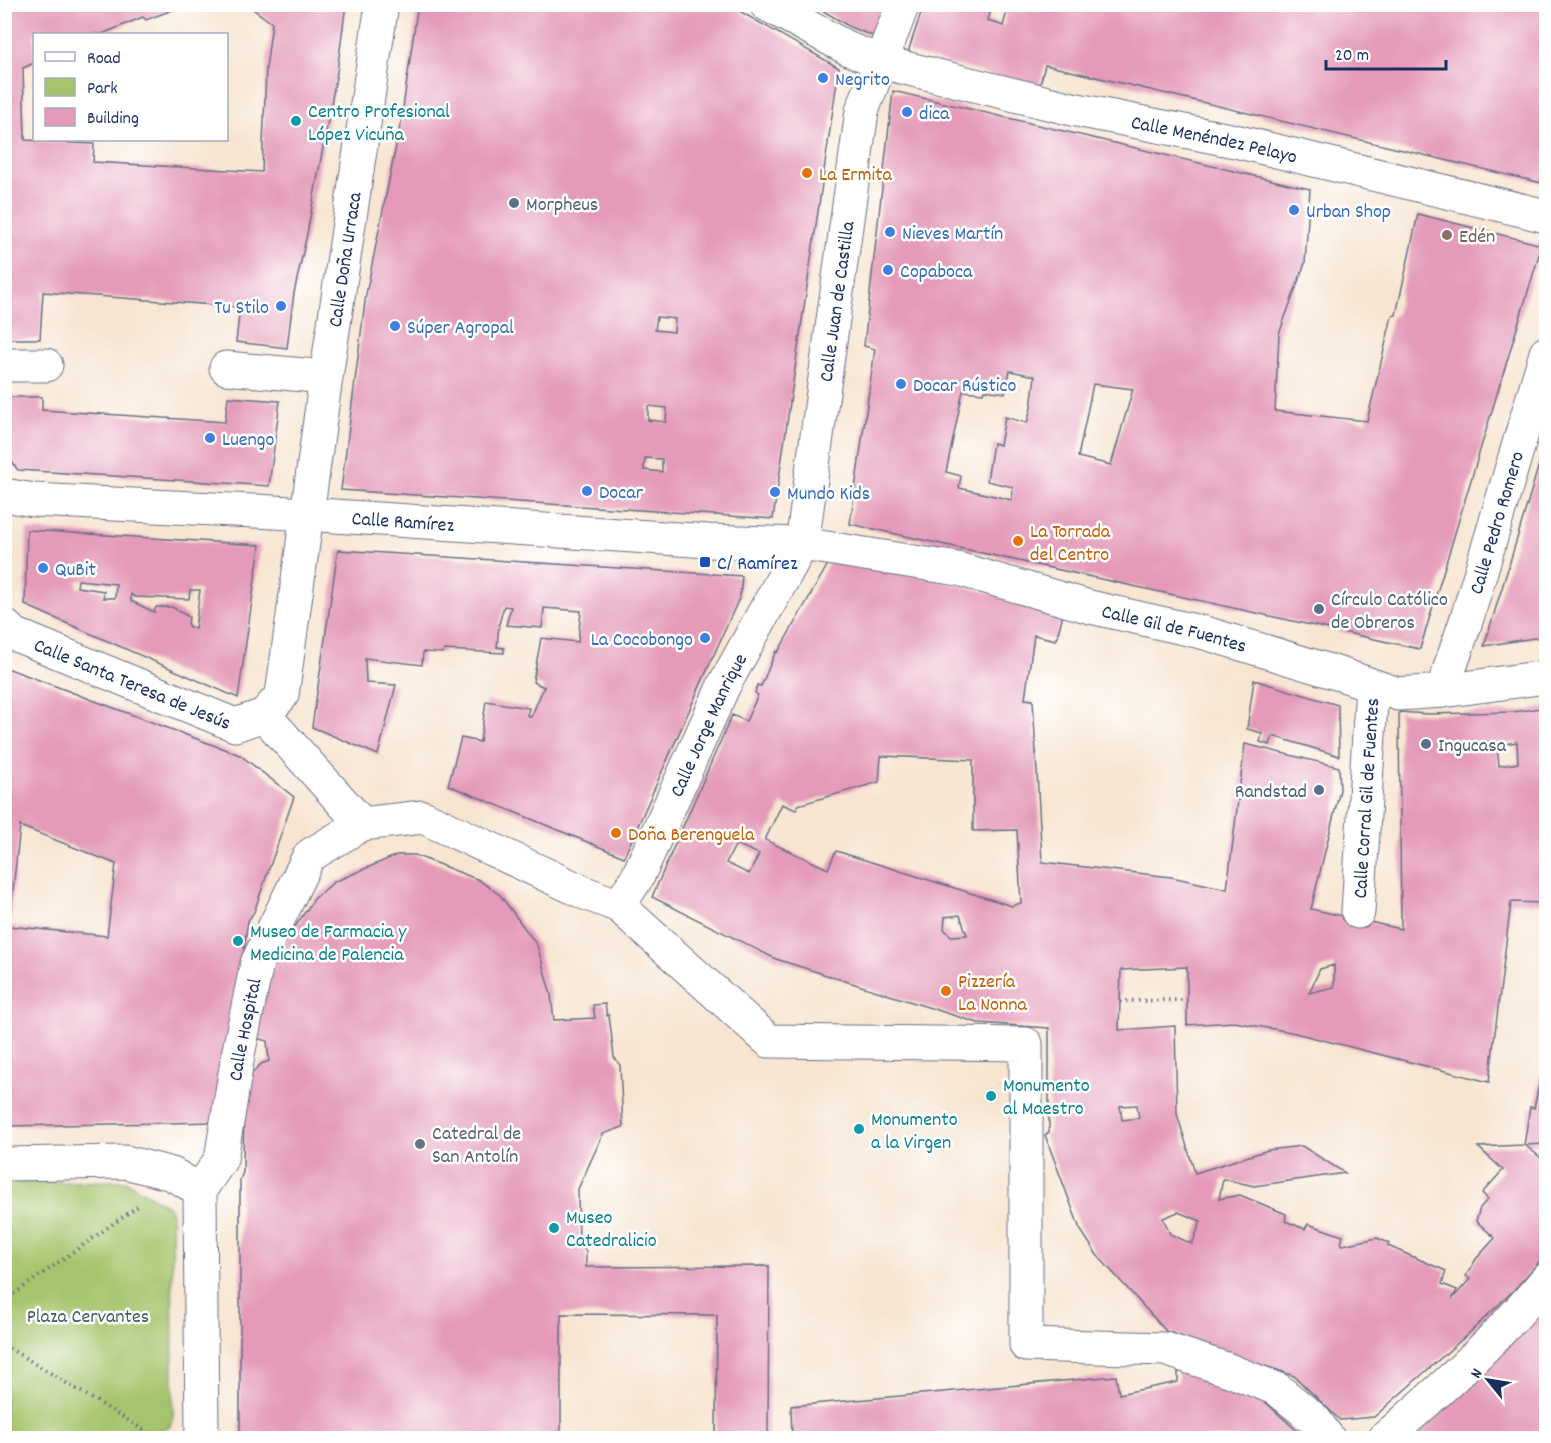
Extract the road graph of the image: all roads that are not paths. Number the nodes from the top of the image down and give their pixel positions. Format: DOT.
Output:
graph roads {
  1 [pos="382,4"];
  2 [pos="766,4"];
  3 [pos="903,4"];
  4 [pos="881,62"];
  5 [pos="1546,216"];
  6 [pos="1546,353"];
  7 [pos="4,365"];
  8 [pos="46,365"];
  9 [pos="226,368"];
  10 [pos="326,376"];
  11 [pos="4,495"];
  12 [pos="306,514"];
  13 [pos="802,544"];
  14 [pos="4,625"];
  15 [pos="1546,677"];
  16 [pos="1372,686"];
  17 [pos="1442,691"];
  18 [pos="264,715"];
  19 [pos="362,824"];
  20 [pos="620,906"];
  21 [pos="1358,912"];
  22 [pos="4,1164"];
  23 [pos="200,1190"];
  24 [pos="1546,1280"];
  25 [pos="202,1438"];
  26 [pos="1328,1438"];
  27 [pos="1385,1438"];
  1 -- 10 [label="street, Calle Doña Urraca"];
  2 -- 4 [label="street, Calle Menéndez Pelayo"];
  3 -- 4 [label="street, Calle Juan de Castilla"];
  4 -- 5 [label="street, Calle Menéndez Pelayo"];
  4 -- 13 [label="street, Calle Juan de Castilla"];
  6 -- 17 [label="street, Calle Pedro Romero"];
  7 -- 8 [label="street"];
  9 -- 10 [label="street"];
  10 -- 12 [label="street, Calle Doña Urraca"];
  11 -- 12 [label="street, Calle Ramírez"];
  12 -- 13 [label="street, Calle Ramírez"];
  12 -- 18 [label="street"];
  13 -- 16 [label="street, Calle Gil de Fuentes"];
  13 -- 20 [label="street, Calle Jorge Manrique"];
  14 -- 18 [label="street, Calle Santa Teresa de Jesús"];
  15 -- 17 [label="street, Calle Gil de Fuentes"];
  16 -- 17 [label="street, Calle Gil de Fuentes"];
  16 -- 21 [label="street, Calle Corral Gil de Fuentes"];
  18 -- 19 [label="street"];
  19 -- 20 [label="street, Calle Hospital"];
  19 -- 23 [label="street, Calle Hospital"];
  20 -- 26 [label="street"];
  22 -- 23 [label="street"];
  23 -- 25 [label="street"];
  24 -- 27 [label="street"];
}
